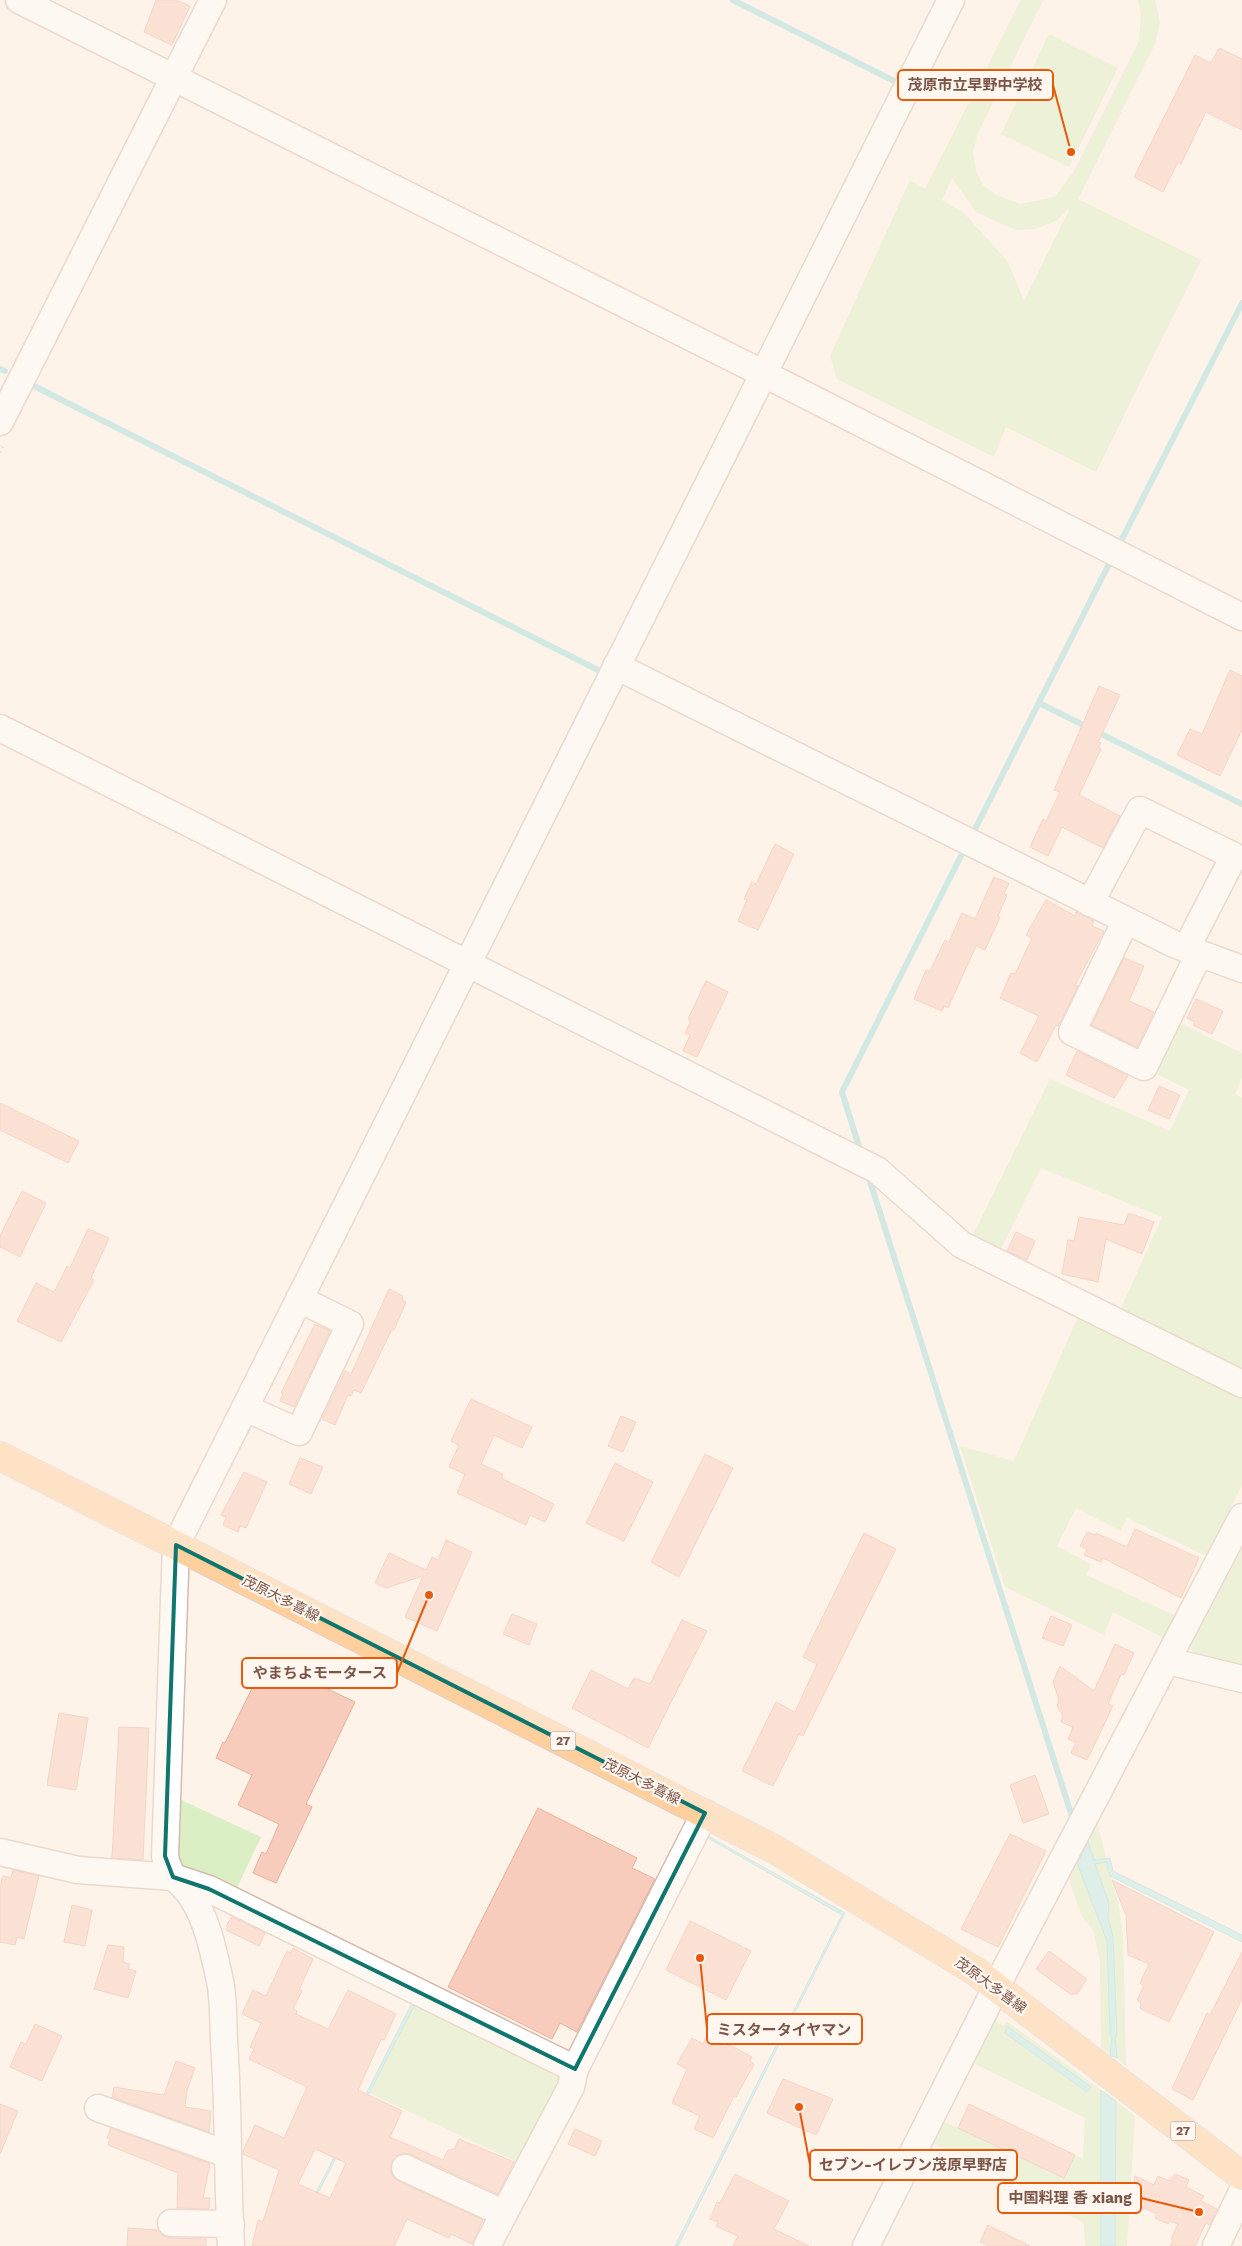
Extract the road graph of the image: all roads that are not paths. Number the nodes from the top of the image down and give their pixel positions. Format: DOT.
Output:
graph roads {
  1 [pos="19,0"];
  2 [pos="213,0"];
  3 [pos="952,0"];
  4 [pos="174,77"];
  5 [pos="764,374"];
  6 [pos="0,422"];
  7 [pos="1242,617"];
  8 [pos="616,666"];
  9 [pos="0,728"];
  10 [pos="1090,903"];
  11 [pos="1126,920"];
  12 [pos="1193,952"];
  13 [pos="467,963"];
  14 [pos="1242,969"];
  15 [pos="299,1299"];
  16 [pos="1242,1384"];
  17 [pos="245,1408"];
  18 [pos="0,1456"];
  19 [pos="1242,1516"];
  20 [pos="176,1545"];
  21 [pos="1168,1661"];
  22 [pos="1242,1679"];
  23 [pos="704,1813"];
  24 [pos="0,1852"];
  25 [pos="173,1877"];
  26 [pos="996,1987"];
  27 [pos="575,2069"];
  28 [pos="98,2108"];
  29 [pos="227,2154"];
  30 [pos="405,2168"];
  31 [pos="1242,2176"];
  32 [pos="1242,2192"];
  33 [pos="503,2213"];
  34 [pos="171,2223"];
  35 [pos="231,2235"];
  36 [pos="487,2246"];
  37 [pos="866,2246"];
  38 [pos="1216,2246"];
  1 -- 4 [label="street"];
  2 -- 4 [label="street"];
  3 -- 5 [label="street"];
  4 -- 5 [label="street"];
  4 -- 6 [label="street"];
  5 -- 7 [label="street"];
  5 -- 8 [label="street"];
  8 -- 10 [label="street"];
  8 -- 13 [label="street"];
  9 -- 13 [label="street"];
  10 -- 11 [label="street"];
  10 -- 12 [label="street"];
  11 -- 12 [label="street"];
  11 -- 12 [label="street"];
  12 -- 14 [label="street"];
  13 -- 15 [label="street"];
  13 -- 16 [label="street"];
  15 -- 17 [label="street"];
  15 -- 17 [label="street"];
  17 -- 20 [label="street"];
  18 -- 20 [label="main road, 茂原大多喜線 / 27"];
  19 -- 21 [label="street"];
  20 -- 23 [label="main road, 茂原大多喜線 / 27"];
  20 -- 25 [label="street"];
  21 -- 22 [label="street"];
  21 -- 26 [label="street"];
  23 -- 26 [label="main road, 茂原大多喜線 / 27"];
  23 -- 27 [label="street"];
  24 -- 25 [label="street"];
  25 -- 27 [label="street"];
  25 -- 29 [label="street"];
  26 -- 31 [label="main road, 茂原大多喜線 / 27"];
  26 -- 37 [label="street"];
  27 -- 33 [label="street"];
  28 -- 29 [label="street"];
  29 -- 35 [label="street"];
  30 -- 33 [label="street"];
  32 -- 38 [label="street"];
  33 -- 36 [label="street"];
  34 -- 35 [label="street"];
}
